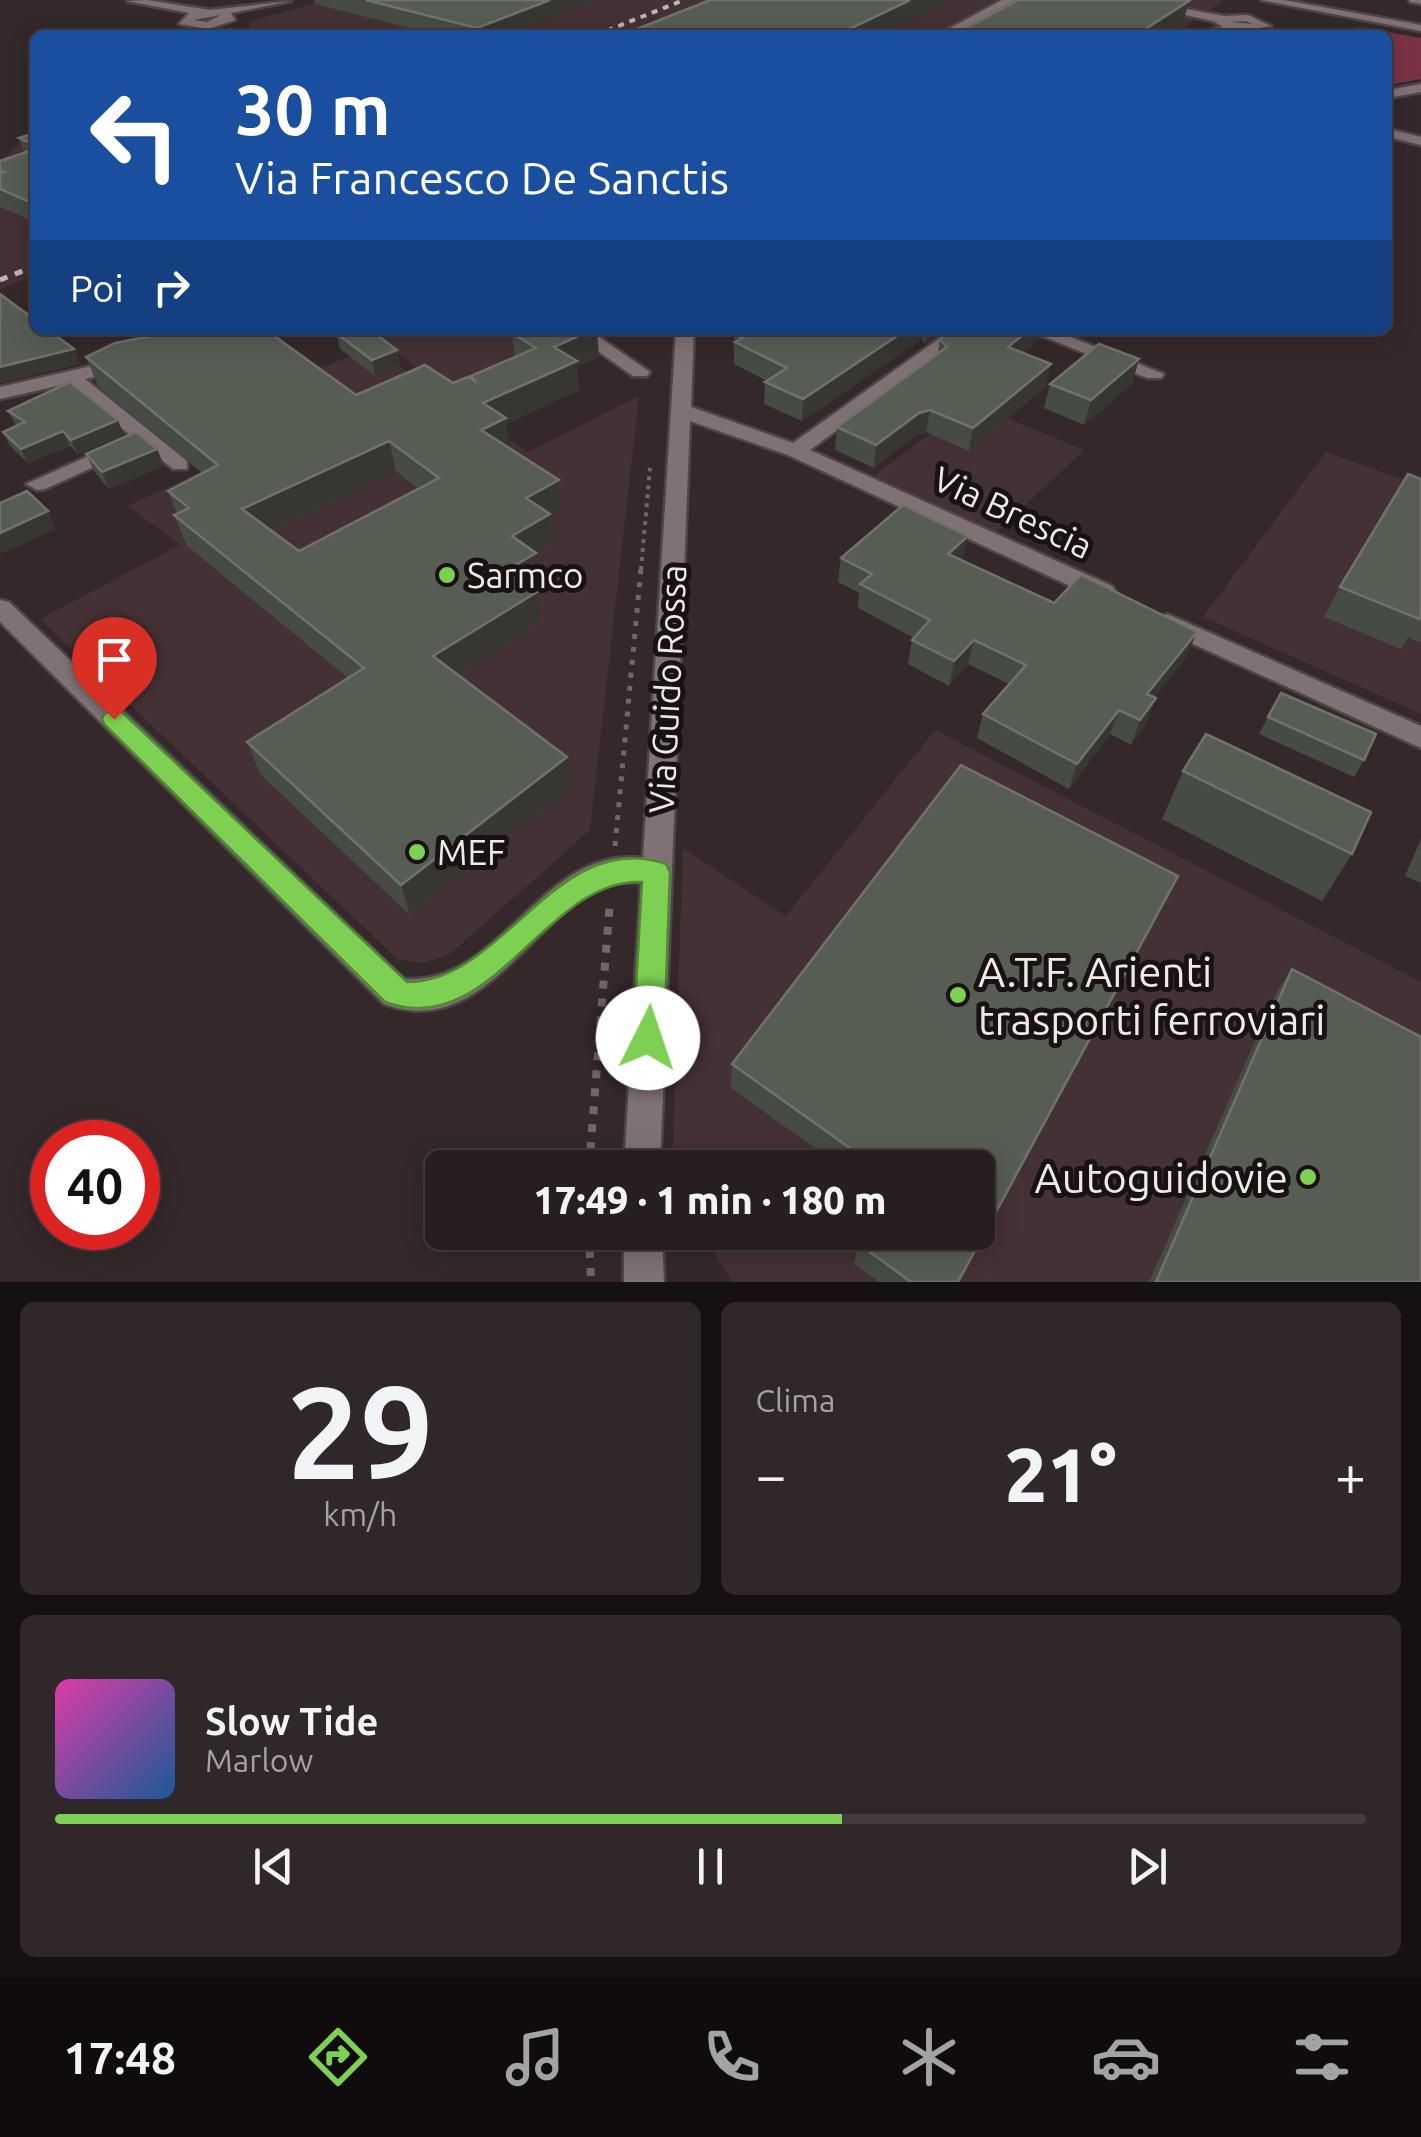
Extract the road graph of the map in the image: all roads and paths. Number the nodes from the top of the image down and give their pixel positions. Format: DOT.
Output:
graph roads {
  1 [pos="1010,0"];
  2 [pos="1120,0"];
  3 [pos="1255,0"];
  4 [pos="1266,0"];
  5 [pos="129,1"];
  6 [pos="289,1"];
  7 [pos="212,12"];
  8 [pos="230,19"];
  9 [pos="187,24"];
  10 [pos="1227,24"];
  11 [pos="1421,28"];
  12 [pos="228,30"];
  13 [pos="240,30"];
  14 [pos="952,30"];
  15 [pos="1421,88"];
  16 [pos="1392,93"];
  17 [pos="1392,135"];
  18 [pos="1421,141"];
  19 [pos="584,335"];
  20 [pos="685,335"];
  21 [pos="956,335"];
  22 [pos="1049,335"];
  23 [pos="142,360"];
  24 [pos="640,372"];
  25 [pos="1154,374"];
  26 [pos="70,377"];
  27 [pos="0,394"];
  28 [pos="682,411"];
  29 [pos="144,436"];
  30 [pos="795,450"];
  31 [pos="180,465"];
  32 [pos="651,465"];
  33 [pos="37,484"];
  34 [pos="0,608"];
  35 [pos="1421,738"];
  36 [pos="612,869"];
  37 [pos="656,872"];
  38 [pos="590,1150"];
  39 [pos="643,1150"];
  40 [pos="590,1250"];
  41 [pos="643,1250"];
  42 [pos="591,1282"];
  43 [pos="644,1282"];
  1 -- 14 [label="street"];
  2 -- 10 [label="street"];
  3 -- 10 [label="street"];
  4 -- 11 [label="street"];
  5 -- 7 [label="street"];
  5 -- 9 [label="street"];
  6 -- 7 [label="street"];
  6 -- 8 [label="street"];
  7 -- 8 [label="street"];
  7 -- 9 [label="street"];
  8 -- 13 [label="street"];
  9 -- 12 [label="street"];
  15 -- 16 [label="street"];
  17 -- 18 [label="street"];
  19 -- 24 [label="street"];
  20 -- 28 [label="street, Via Guido Rossa"];
  21 -- 30 [label="street"];
  22 -- 25 [label="street"];
  23 -- 26 [label="street"];
  26 -- 27 [label="street"];
  26 -- 29 [label="street"];
  28 -- 30 [label="street, Via Brescia"];
  28 -- 37 [label="street, Via Guido Rossa"];
  29 -- 31 [label="street"];
  29 -- 33 [label="street"];
  30 -- 35 [label="street, Via Brescia"];
  32 -- 36 [label="path"];
  34 -- 36 [label="street"];
  36 -- 37 [label="street"];
  36 -- 38 [label="path"];
  37 -- 39 [label="street, Via Guido Rossa"];
  40 -- 42 [label="path"];
  41 -- 43 [label="street"];
}
